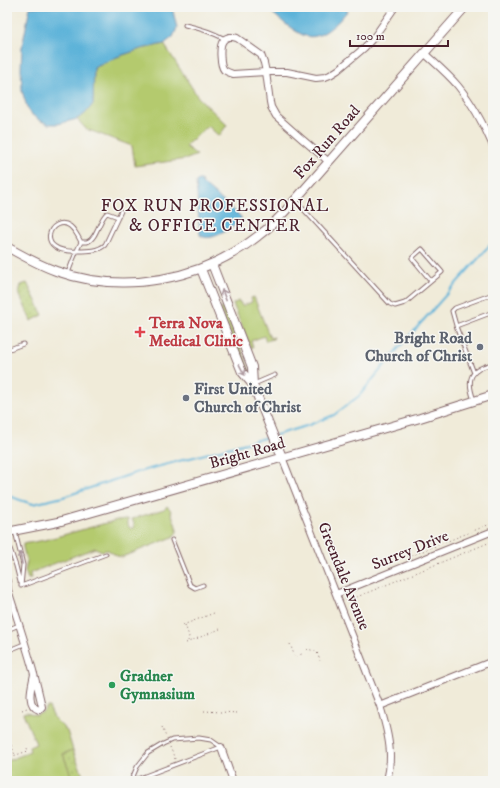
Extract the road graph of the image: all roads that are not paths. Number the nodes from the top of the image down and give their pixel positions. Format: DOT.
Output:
graph roads {
  1 [pos="395,7"];
  2 [pos="465,7"];
  3 [pos="185,25"];
  4 [pos="225,39"];
  5 [pos="424,53"];
  6 [pos="266,72"];
  7 [pos="493,146"];
  8 [pos="329,162"];
  9 [pos="295,200"];
  10 [pos="121,211"];
  11 [pos="118,217"];
  12 [pos="81,242"];
  13 [pos="7,247"];
  14 [pos="76,252"];
  15 [pos="212,264"];
  16 [pos="201,269"];
  17 [pos="68,274"];
  18 [pos="431,281"];
  19 [pos="493,294"];
  20 [pos="493,312"];
  21 [pos="456,326"];
  22 [pos="23,344"];
  23 [pos="7,350"];
  24 [pos="493,364"];
  25 [pos="474,373"];
  26 [pos="274,375"];
  27 [pos="253,385"];
  28 [pos="493,395"];
  29 [pos="474,401"];
  30 [pos="282,457"];
  31 [pos="493,530"];
  32 [pos="11,532"];
  33 [pos="7,540"];
  34 [pos="172,540"];
  35 [pos="106,554"];
  36 [pos="7,581"];
  37 [pos="203,585"];
  38 [pos="21,586"];
  39 [pos="8,589"];
  40 [pos="336,594"];
  41 [pos="19,625"];
  42 [pos="7,630"];
  43 [pos="24,644"];
  44 [pos="7,651"];
  45 [pos="493,660"];
  46 [pos="34,674"];
  47 [pos="380,706"];
  48 [pos="221,746"];
  49 [pos="131,781"];
  50 [pos="233,781"];
  51 [pos="387,781"];
  1 -- 6 [label="street"];
  2 -- 5 [label="street, Fox Run Road"];
  3 -- 4 [label="lane"];
  4 -- 6 [label="street"];
  4 -- 6 [label="street"];
  5 -- 7 [label="street"];
  5 -- 8 [label="street, Fox Run Road"];
  6 -- 8 [label="street"];
  8 -- 9 [label="street, Fox Run Road"];
  9 -- 15 [label="street, Fox Run Road"];
  9 -- 18 [label="lane"];
  10 -- 11 [label="lane"];
  11 -- 12 [label="lane"];
  11 -- 14 [label="lane"];
  12 -- 14 [label="lane"];
  12 -- 14 [label="lane"];
  13 -- 17 [label="street, Fox Run Road"];
  14 -- 17 [label="lane"];
  15 -- 16 [label="street, Fox Run Road"];
  27 -- 15 [label="street, Greendale Avenue, one-way"];
  16 -- 17 [label="street, Fox Run Road"];
  16 -- 27 [label="street, Greendale Avenue, one-way"];
  18 -- 18 [label="lane"];
  19 -- 21 [label="lane"];
  20 -- 21 [label="lane"];
  21 -- 25 [label="lane"];
  22 -- 23 [label="lane"];
  24 -- 25 [label="lane"];
  25 -- 29 [label="lane"];
  26 -- 27 [label="lane"];
  27 -- 30 [label="street, Greendale Avenue"];
  28 -- 29 [label="street, Bright Road"];
  29 -- 30 [label="street, Bright Road"];
  30 -- 32 [label="street, Bright Road"];
  30 -- 40 [label="street, Greendale Avenue"];
  31 -- 40 [label="street, Surrey Drive"];
  38 -- 32 [label="lane, one-way"];
  33 -- 38 [label="lane"];
  34 -- 37 [label="lane"];
  35 -- 38 [label="lane"];
  36 -- 39 [label="street"];
  39 -- 41 [label="street"];
  40 -- 47 [label="street, Greendale Avenue"];
  41 -- 42 [label="lane"];
  41 -- 43 [label="street"];
  43 -- 44 [label="lane"];
  43 -- 46 [label="street"];
  45 -- 47 [label="street"];
  46 -- 46 [label="street"];
  47 -- 51 [label="street, Greendale Avenue"];
  48 -- 49 [label="lane"];
  48 -- 49 [label="lane"];
  48 -- 50 [label="street"];
}
